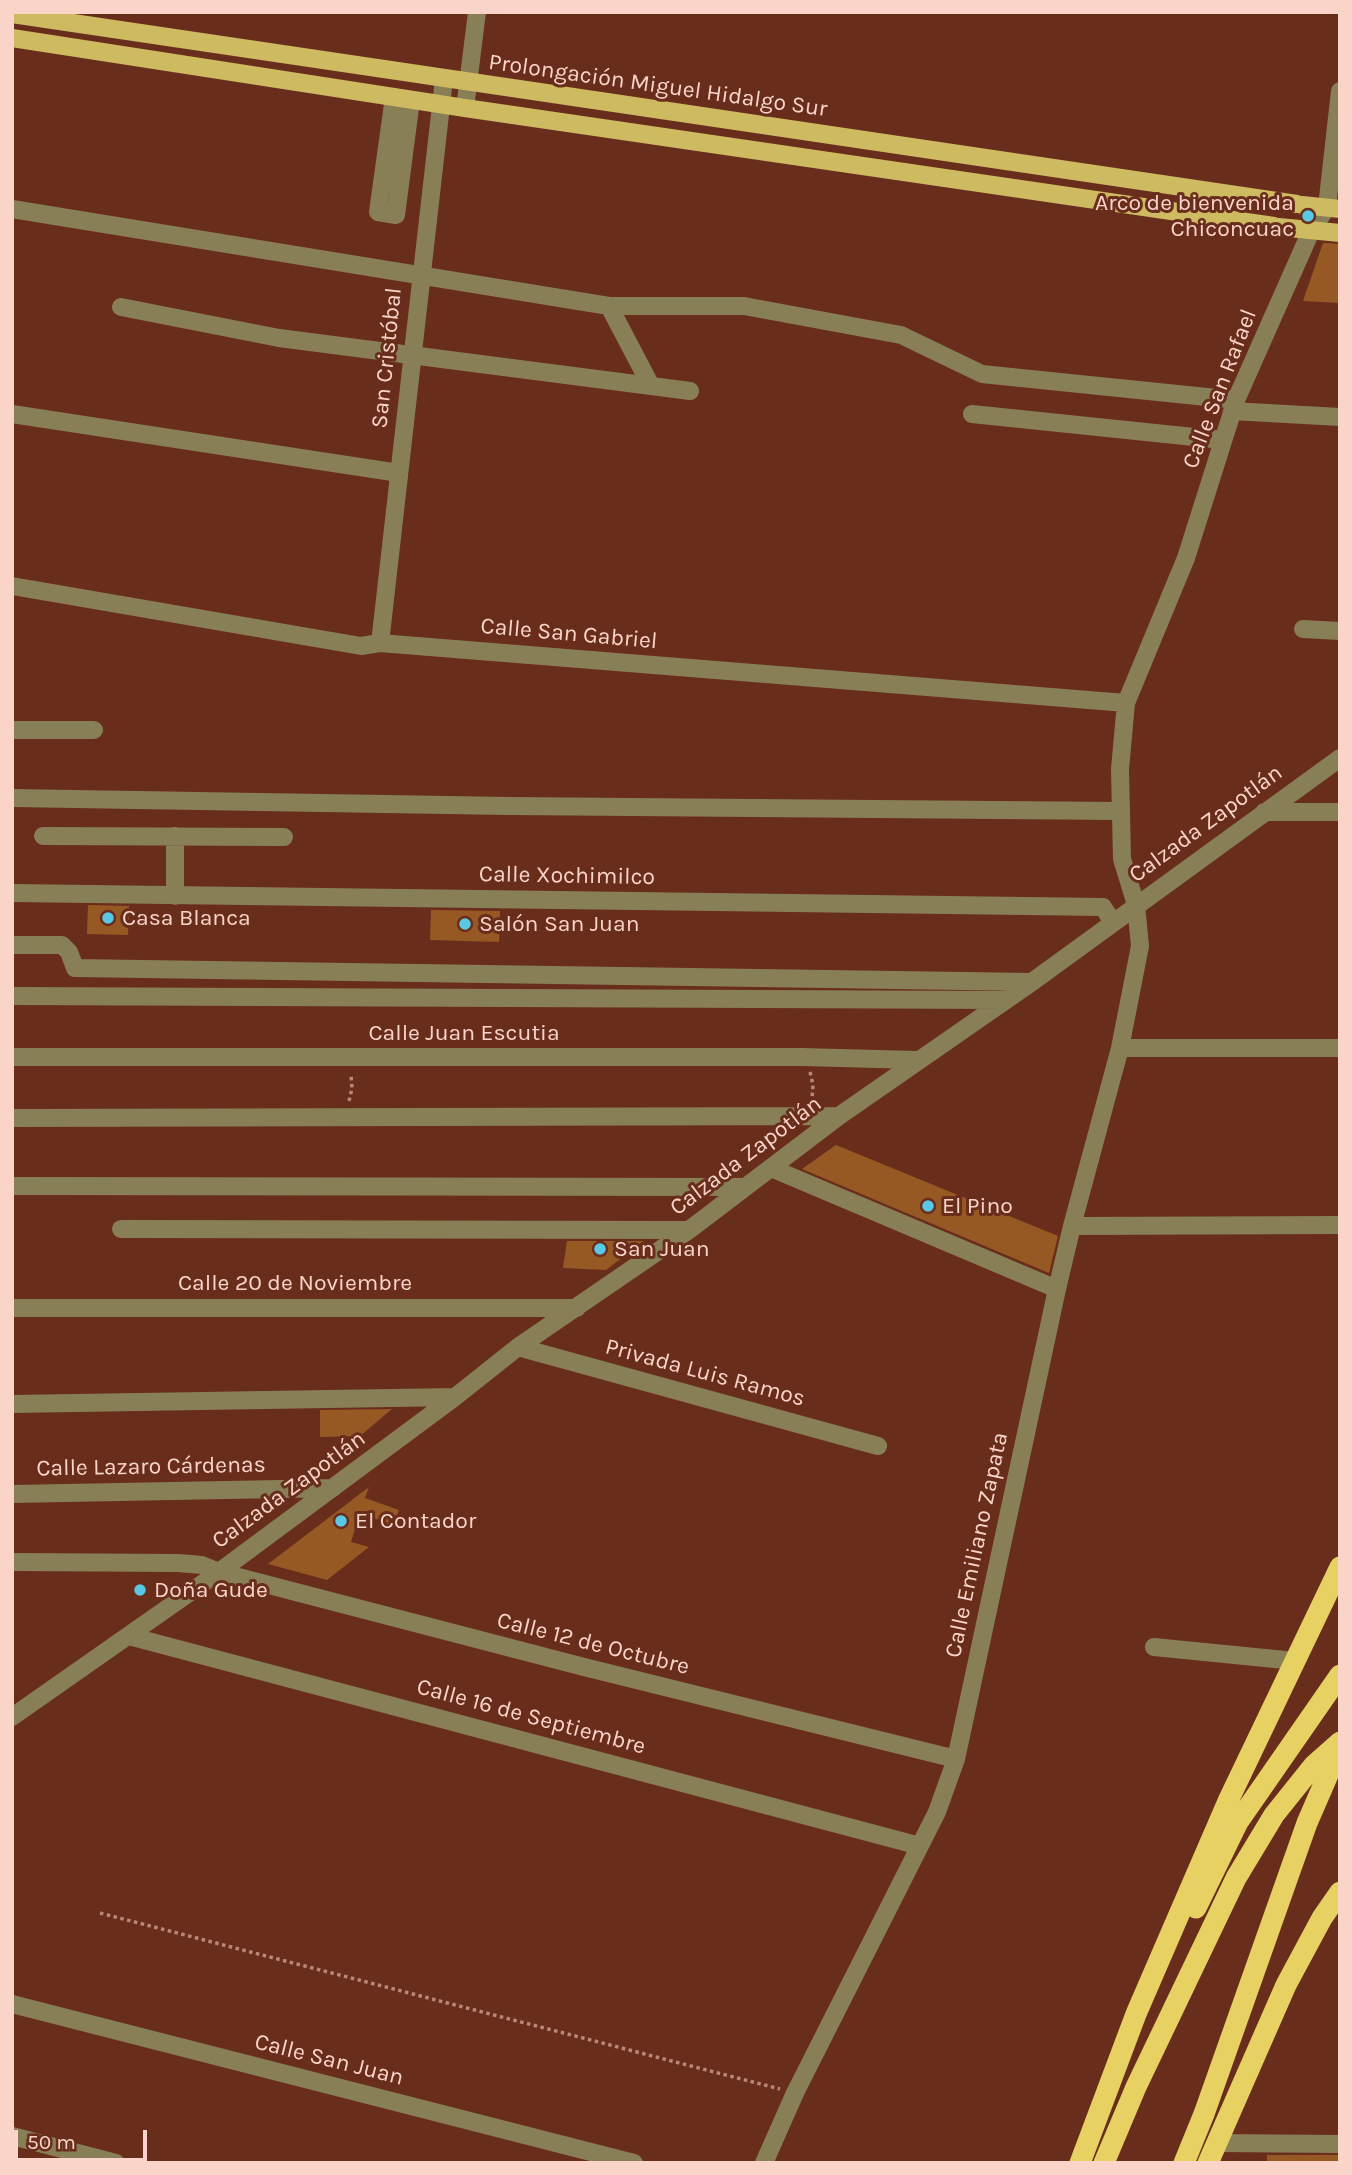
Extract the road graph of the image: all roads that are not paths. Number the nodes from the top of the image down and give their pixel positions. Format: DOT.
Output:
graph roads {
  1 [pos="477,12"];
  2 [pos="12,14"];
  3 [pos="12,38"];
  4 [pos="444,79"];
  5 [pos="468,83"];
  6 [pos="1340,91"];
  7 [pos="403,98"];
  8 [pos="1339,99"];
  9 [pos="442,104"];
  10 [pos="465,108"];
  11 [pos="1333,208"];
  12 [pos="12,209"];
  13 [pos="1311,231"];
  14 [pos="1340,233"];
  15 [pos="421,274"];
  16 [pos="609,306"];
  17 [pos="121,307"];
  18 [pos="412,356"];
  19 [pos="651,386"];
  20 [pos="690,391"];
  21 [pos="1234,406"];
  22 [pos="12,414"];
  23 [pos="972,414"];
  24 [pos="1340,417"];
  25 [pos="1223,440"];
  26 [pos="399,472"];
  27 [pos="12,586"];
  28 [pos="1303,629"];
  29 [pos="1340,631"];
  30 [pos="380,643"];
  31 [pos="1126,703"];
  32 [pos="12,730"];
  33 [pos="94,730"];
  34 [pos="1340,758"];
  35 [pos="12,798"];
  36 [pos="1121,811"];
  37 [pos="1340,812"];
  38 [pos="1264,813"];
  39 [pos="43,836"];
  40 [pos="175,836"];
  41 [pos="284,837"];
  42 [pos="12,893"];
  43 [pos="175,896"];
  44 [pos="1136,905"];
  45 [pos="1112,922"];
  46 [pos="12,944"];
  47 [pos="1032,982"];
  48 [pos="12,996"];
  49 [pos="1005,1000"];
  50 [pos="1120,1048"];
  51 [pos="1340,1048"];
  52 [pos="12,1057"];
  53 [pos="916,1060"];
  54 [pos="839,1116"];
  55 [pos="12,1118"];
  56 [pos="771,1168"];
  57 [pos="12,1186"];
  58 [pos="746,1187"];
  59 [pos="1340,1225"];
  60 [pos="1072,1226"];
  61 [pos="121,1228"];
  62 [pos="689,1230"];
  63 [pos="1057,1289"];
  64 [pos="12,1308"];
  65 [pos="577,1308"];
  66 [pos="518,1347"];
  67 [pos="454,1397"];
  68 [pos="12,1404"];
  69 [pos="878,1446"];
  70 [pos="333,1488"];
  71 [pos="12,1494"];
  72 [pos="12,1562"];
  73 [pos="1340,1567"];
  74 [pos="219,1572"];
  75 [pos="129,1636"];
  76 [pos="1154,1647"];
  77 [pos="1295,1661"];
  78 [pos="1340,1675"];
  79 [pos="12,1717"];
  80 [pos="1340,1744"];
  81 [pos="956,1759"];
  82 [pos="920,1846"];
  83 [pos="1340,1892"];
  84 [pos="12,2004"];
  85 [pos="1092,2133"];
  86 [pos="12,2136"];
  87 [pos="1217,2143"];
  88 [pos="1340,2144"];
  89 [pos="116,2163"];
  90 [pos="634,2163"];
  91 [pos="764,2163"];
  92 [pos="1080,2163"];
  93 [pos="1104,2163"];
  94 [pos="1184,2163"];
  95 [pos="1208,2163"];
  1 -- 5 [label="street"];
  2 -- 4 [label="main road, Prolongación Miguel Hidalgo Sur"];
  3 -- 7 [label="main road"];
  4 -- 5 [label="main road, Prolongación Miguel Hidalgo Sur"];
  4 -- 9 [label="street, San Cristóbal"];
  5 -- 10 [label="street"];
  5 -- 11 [label="main road, Prolongación Miguel Hidalgo Sur"];
  6 -- 8 [label="street, Calle San Rafael"];
  7 -- 7 [label="street"];
  7 -- 9 [label="main road"];
  8 -- 11 [label="street, Calle San Rafael"];
  9 -- 10 [label="main road"];
  9 -- 15 [label="street, San Cristóbal"];
  10 -- 13 [label="main road"];
  11 -- 13 [label="street, Calle San Rafael"];
  12 -- 15 [label="street"];
  13 -- 14 [label="main road"];
  13 -- 21 [label="street, Calle San Rafael"];
  15 -- 16 [label="street"];
  15 -- 18 [label="street, San Cristóbal"];
  16 -- 19 [label="street"];
  16 -- 21 [label="street"];
  17 -- 18 [label="street"];
  18 -- 19 [label="street"];
  18 -- 26 [label="street, San Cristóbal"];
  19 -- 20 [label="street"];
  21 -- 24 [label="street"];
  21 -- 25 [label="street, Calle San Rafael"];
  22 -- 26 [label="street"];
  23 -- 25 [label="street"];
  25 -- 31 [label="street, Calle San Rafael"];
  26 -- 30 [label="street, San Cristóbal"];
  27 -- 30 [label="street, Calle San Gabriel"];
  28 -- 29 [label="street"];
  30 -- 31 [label="street, Calle San Gabriel"];
  31 -- 36 [label="street, Calle San Rafael"];
  32 -- 33 [label="street"];
  34 -- 38 [label="street, Calzada Zapotlán"];
  35 -- 36 [label="street"];
  36 -- 44 [label="street, Calle Emiliano Zapata"];
  37 -- 38 [label="street"];
  38 -- 44 [label="street, Calzada Zapotlán"];
  39 -- 40 [label="street"];
  40 -- 41 [label="street"];
  40 -- 43 [label="street"];
  42 -- 43 [label="street, Calle Xochimilco"];
  43 -- 45 [label="street, Calle Xochimilco"];
  44 -- 45 [label="street, Calzada Zapotlán"];
  44 -- 50 [label="street, Calle Emiliano Zapata"];
  45 -- 47 [label="street, Calzada Zapotlán"];
  46 -- 47 [label="street"];
  47 -- 49 [label="street, Calzada Zapotlán"];
  48 -- 49 [label="street"];
  49 -- 53 [label="street, Calzada Zapotlán"];
  50 -- 51 [label="street"];
  50 -- 60 [label="street, Calle Emiliano Zapata"];
  52 -- 53 [label="street, Calle Juan Escutia"];
  53 -- 54 [label="street, Calzada Zapotlán"];
  54 -- 55 [label="street"];
  54 -- 56 [label="street, Calzada Zapotlán"];
  56 -- 58 [label="street, Calzada Zapotlán"];
  56 -- 63 [label="street"];
  57 -- 58 [label="street"];
  58 -- 62 [label="street, Calzada Zapotlán"];
  59 -- 60 [label="street"];
  60 -- 63 [label="street, Calle Emiliano Zapata"];
  61 -- 62 [label="street"];
  62 -- 65 [label="street, Calzada Zapotlán"];
  63 -- 81 [label="street, Calle Emiliano Zapata"];
  64 -- 65 [label="street, Calle 20 de Noviembre"];
  65 -- 66 [label="street, Calzada Zapotlán"];
  66 -- 67 [label="street, Calzada Zapotlán"];
  66 -- 69 [label="street, Privada Luis Ramos"];
  67 -- 68 [label="street"];
  67 -- 70 [label="street, Calzada Zapotlán"];
  70 -- 71 [label="street, Calle Lazaro Cárdenas"];
  70 -- 74 [label="street, Calzada Zapotlán"];
  72 -- 74 [label="street, Calle 12 de Octubre"];
  73 -- 77 [label="highway"];
  74 -- 75 [label="street, Calzada Zapotlán"];
  74 -- 81 [label="street, Calle 12 de Octubre"];
  75 -- 79 [label="street, Calzada Zapotlán"];
  75 -- 82 [label="street, Calle 16 de Septiembre"];
  76 -- 77 [label="street"];
  77 -- 85 [label="highway"];
  78 -- 85 [label="highway"];
  80 -- 93 [label="highway"];
  80 -- 94 [label="highway"];
  81 -- 82 [label="street, Calle Emiliano Zapata"];
  82 -- 91 [label="street, Calle Emiliano Zapata"];
  83 -- 87 [label="highway"];
  84 -- 90 [label="street, Calle San Juan"];
  85 -- 92 [label="highway"];
  86 -- 89 [label="street"];
  87 -- 88 [label="street"];
  87 -- 95 [label="highway"];
}
